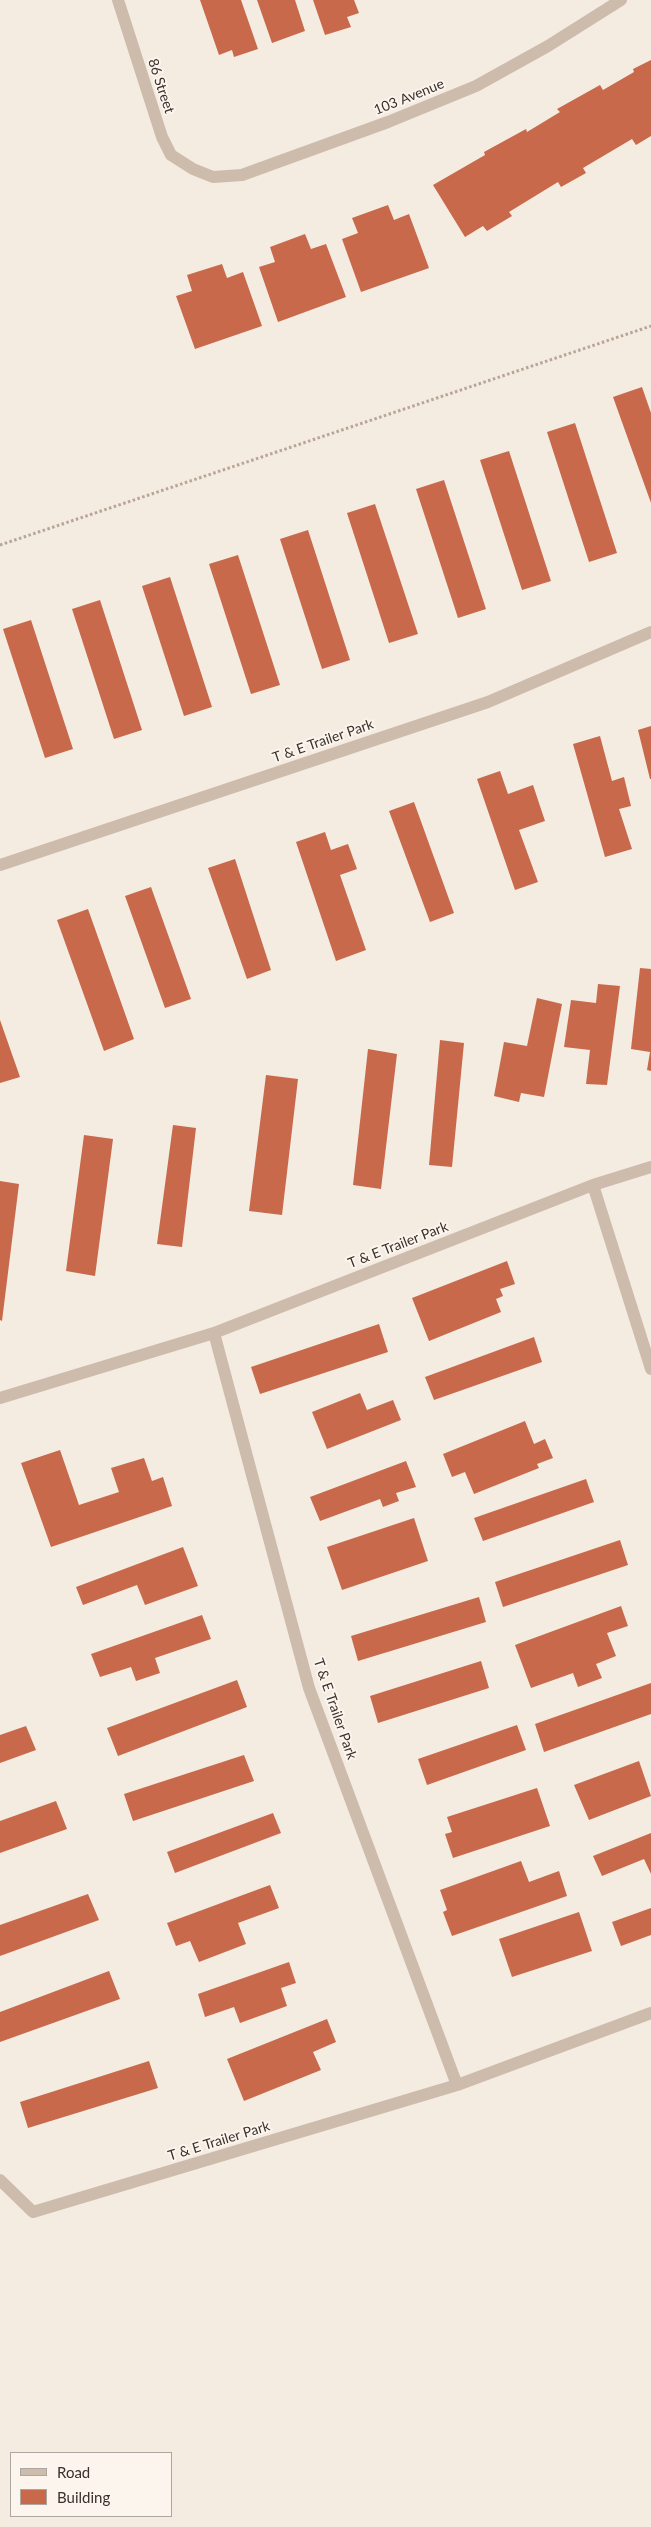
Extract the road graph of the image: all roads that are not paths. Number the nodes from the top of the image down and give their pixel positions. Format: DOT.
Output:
graph roads {
  1 [pos="118,0"];
  2 [pos="620,0"];
  3 [pos="193,169"];
  4 [pos="651,632"];
  5 [pos="0,865"];
  6 [pos="651,1167"];
  7 [pos="593,1185"];
  8 [pos="214,1332"];
  9 [pos="651,1369"];
  10 [pos="0,1398"];
  11 [pos="651,2013"];
  12 [pos="457,2086"];
  13 [pos="0,2180"];
  1 -- 3 [label="street, 86 Street"];
  2 -- 3 [label="street, 103 Avenue"];
  4 -- 5 [label="street, T & E Trailer Park"];
  6 -- 7 [label="street, T & E Trailer Park"];
  7 -- 8 [label="street, T & E Trailer Park"];
  7 -- 9 [label="street"];
  8 -- 10 [label="street, T & E Trailer Park"];
  8 -- 12 [label="street, T & E Trailer Park"];
  11 -- 12 [label="street, T & E Trailer Park"];
  12 -- 13 [label="street, T & E Trailer Park"];
}
